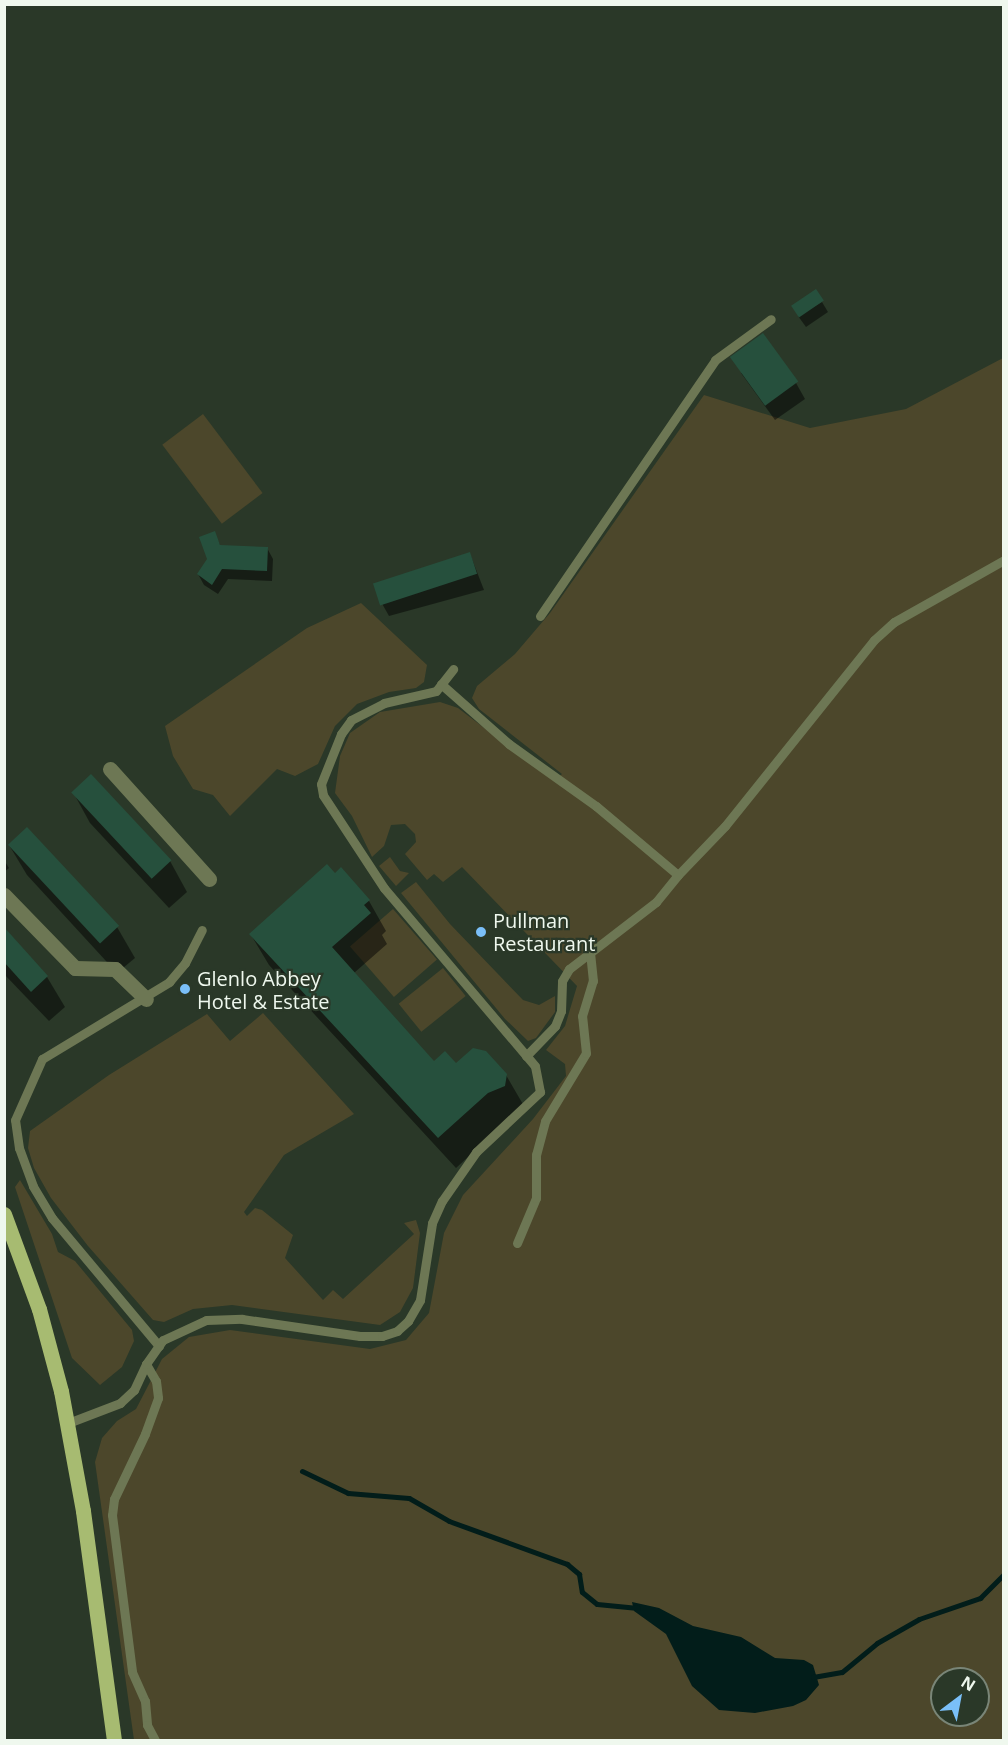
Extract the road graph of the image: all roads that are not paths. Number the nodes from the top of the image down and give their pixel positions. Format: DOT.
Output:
graph roads {
  1 [pos="771,319"];
  2 [pos="1004,560"];
  3 [pos="540,616"];
  4 [pos="453,669"];
  5 [pos="441,684"];
  6 [pos="110,769"];
  7 [pos="678,875"];
  8 [pos="209,879"];
  9 [pos="4,895"];
  10 [pos="202,930"];
  11 [pos="590,953"];
  12 [pos="146,999"];
  13 [pos="526,1056"];
  14 [pos="4,1214"];
  15 [pos="517,1243"];
  16 [pos="159,1346"];
  17 [pos="146,1364"];
  18 [pos="68,1423"];
  19 [pos="114,1740"];
  20 [pos="155,1740"];
  1 -- 3 [label="lane"];
  2 -- 7 [label="lane"];
  4 -- 5 [label="lane"];
  5 -- 7 [label="lane"];
  5 -- 13 [label="lane"];
  6 -- 8 [label="street"];
  7 -- 11 [label="lane"];
  9 -- 12 [label="street"];
  10 -- 12 [label="lane"];
  11 -- 13 [label="lane"];
  11 -- 15 [label="lane"];
  12 -- 16 [label="lane"];
  13 -- 16 [label="lane"];
  14 -- 18 [label="main road"];
  16 -- 17 [label="lane"];
  17 -- 18 [label="lane"];
  17 -- 20 [label="lane"];
  18 -- 19 [label="main road"];
}
